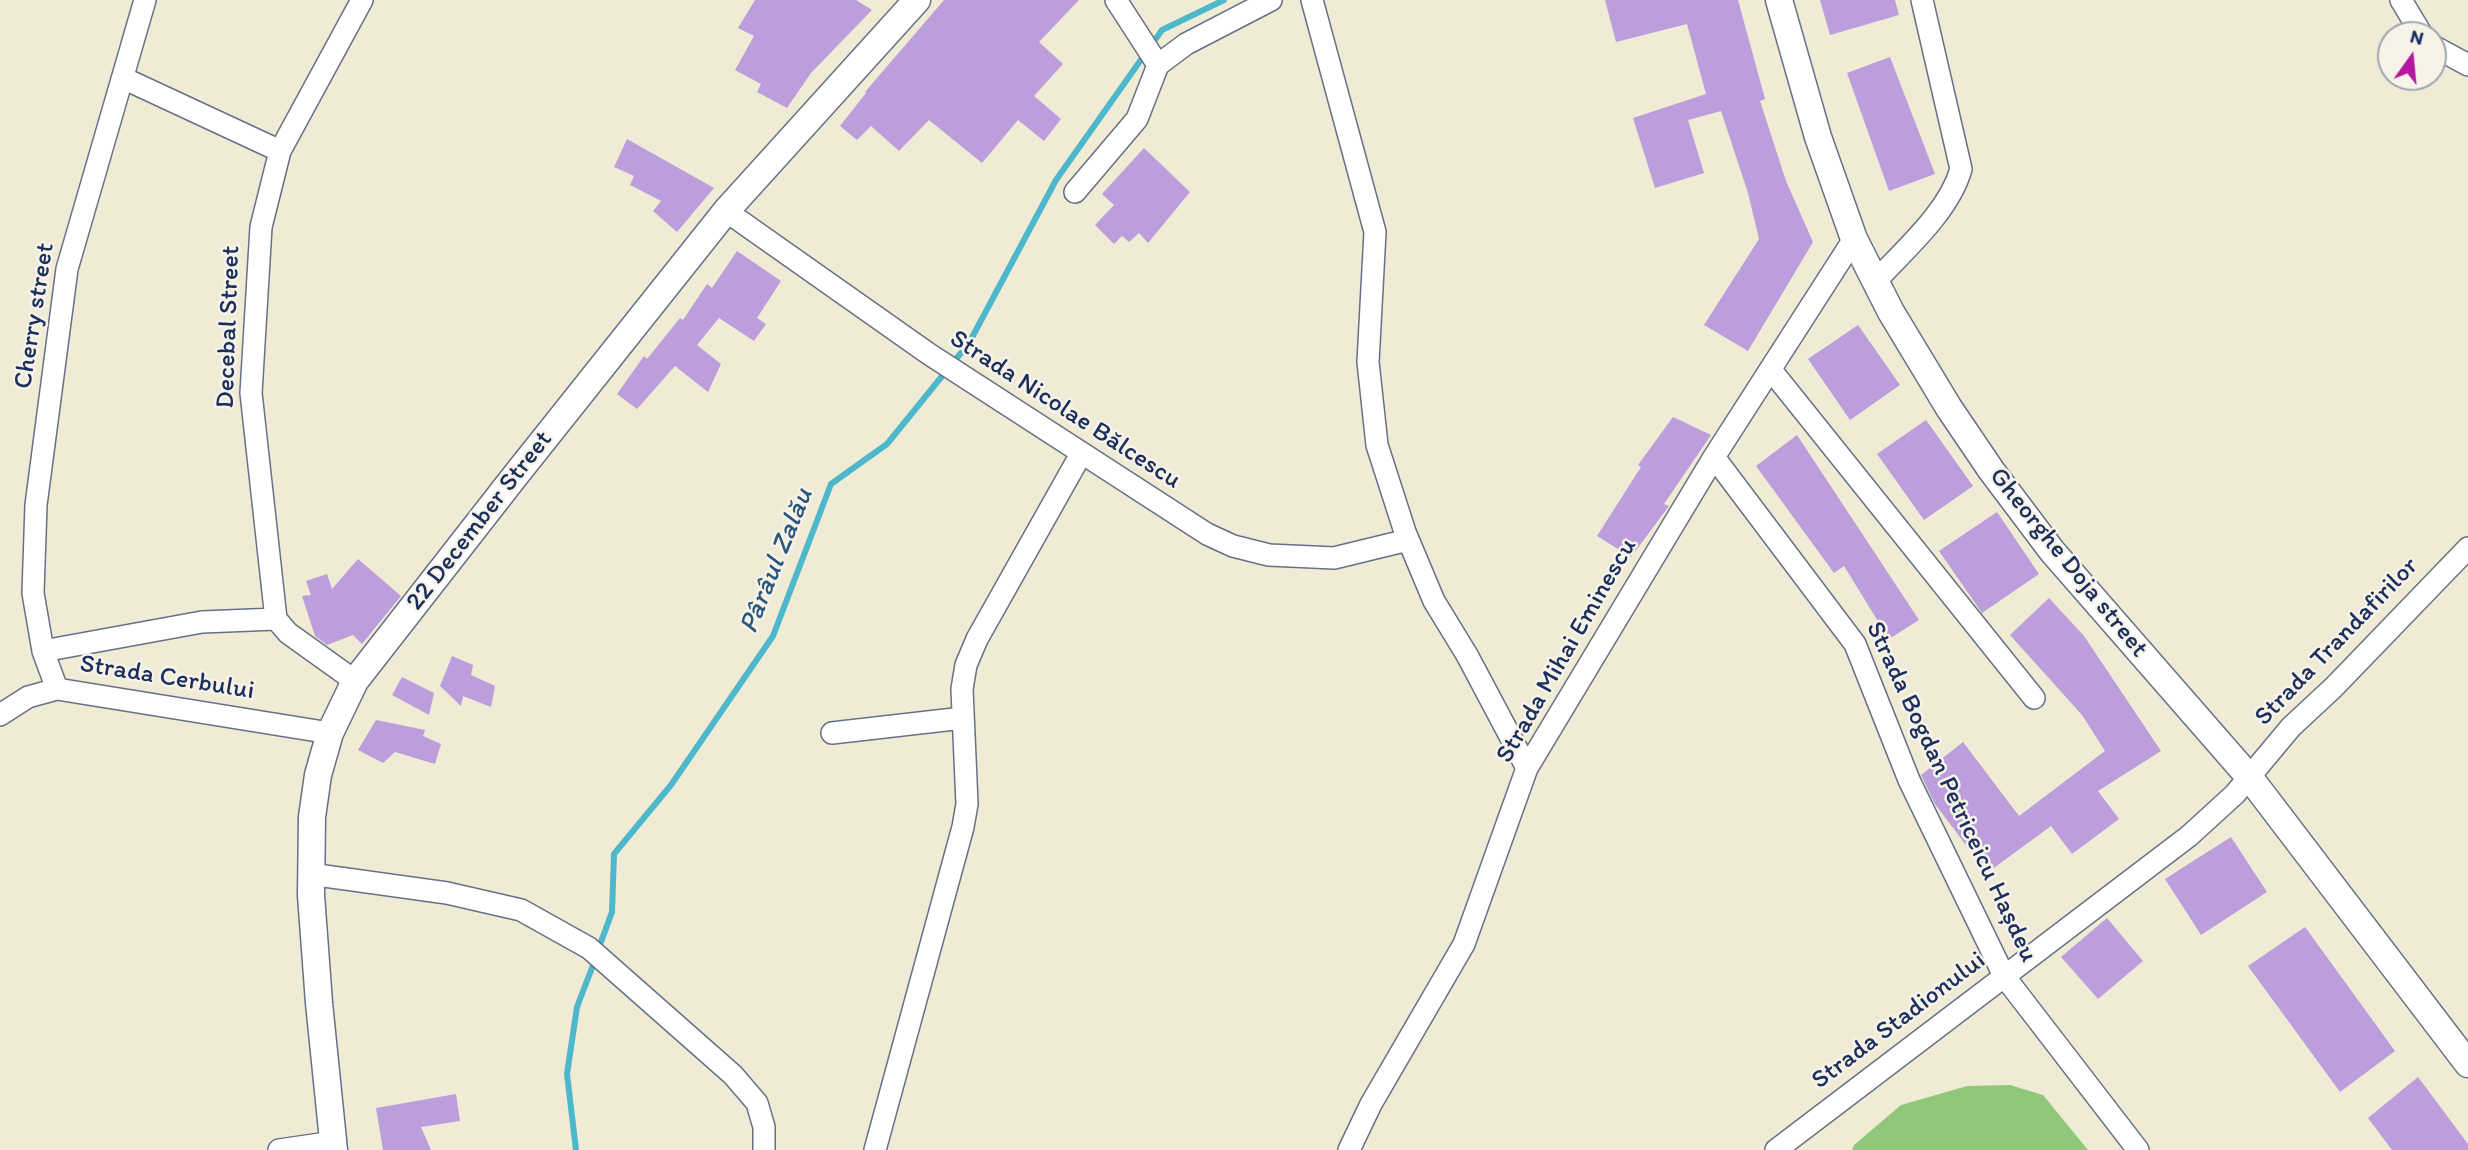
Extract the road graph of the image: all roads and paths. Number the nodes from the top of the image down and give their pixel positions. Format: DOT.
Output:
graph roads {
  1 [pos="145,0"];
  2 [pos="362,0"];
  3 [pos="917,0"];
  4 [pos="1116,0"];
  5 [pos="1271,0"];
  6 [pos="1312,0"];
  7 [pos="1779,0"];
  8 [pos="1922,0"];
  9 [pos="2401,0"];
  10 [pos="2414,21"];
  11 [pos="2447,54"];
  12 [pos="1158,65"];
  13 [pos="2468,65"];
  14 [pos="123,78"];
  15 [pos="280,151"];
  16 [pos="1075,192"];
  17 [pos="726,211"];
  18 [pos="1854,239"];
  19 [pos="1875,282"];
  20 [pos="1771,370"];
  21 [pos="1081,454"];
  22 [pos="1714,457"];
  23 [pos="1408,540"];
  24 [pos="2468,548"];
  25 [pos="276,619"];
  26 [pos="43,651"];
  27 [pos="355,681"];
  28 [pos="57,689"];
  29 [pos="2034,698"];
  30 [pos="0,715"];
  31 [pos="963,718"];
  32 [pos="330,733"];
  33 [pos="832,733"];
  34 [pos="1527,768"];
  35 [pos="2250,778"];
  36 [pos="310,874"];
  37 [pos="2004,976"];
  38 [pos="2468,1064"];
  39 [pos="334,1146"];
  40 [pos="279,1150"];
  41 [pos="764,1150"];
  42 [pos="875,1150"];
  43 [pos="1349,1150"];
  44 [pos="1776,1150"];
  45 [pos="2138,1150"];
  1 -- 14 [label="street, Cherry street"];
  2 -- 15 [label="street, Decebal Street"];
  3 -- 17 [label="main road, 22 December Street"];
  4 -- 12 [label="street"];
  5 -- 12 [label="street"];
  6 -- 23 [label="street"];
  7 -- 18 [label="main road, Gheorghe Doja street"];
  8 -- 19 [label="street"];
  9 -- 10 [label="street"];
  11 -- 13 [label="street"];
  12 -- 16 [label="street"];
  14 -- 15 [label="street"];
  14 -- 26 [label="street, Cherry street"];
  15 -- 25 [label="street, Decebal Street"];
  17 -- 21 [label="street, Strada Nicolae Bălcescu"];
  17 -- 27 [label="main road, 22 December Street"];
  18 -- 19 [label="main road, Gheorghe Doja street"];
  18 -- 20 [label="street, Strada Mihai Eminescu"];
  19 -- 35 [label="main road, Gheorghe Doja street"];
  20 -- 22 [label="street, Strada Mihai Eminescu"];
  20 -- 29 [label="street"];
  21 -- 23 [label="street, Strada Nicolae Bălcescu"];
  21 -- 31 [label="street"];
  22 -- 34 [label="street, Strada Mihai Eminescu"];
  22 -- 37 [label="street, Strada Bogdan Petriceicu Hașdeu"];
  23 -- 34 [label="street"];
  24 -- 35 [label="street, Strada Trandafirilor"];
  25 -- 26 [label="street, Strada Cerbului"];
  25 -- 27 [label="street"];
  26 -- 28 [label="street, Cherry street"];
  27 -- 32 [label="main road, 22 December Street"];
  28 -- 30 [label="street, Strada Cerbului"];
  28 -- 32 [label="street, Strada Cerbului"];
  31 -- 33 [label="street"];
  31 -- 42 [label="street"];
  32 -- 36 [label="main road, 22 December Street"];
  34 -- 43 [label="street, Strada Mihai Eminescu"];
  35 -- 37 [label="street, Strada Stadionului"];
  35 -- 38 [label="main road, Gheorghe Doja street"];
  36 -- 39 [label="main road, 22 December Street"];
  36 -- 41 [label="street"];
  37 -- 44 [label="street, Strada Stadionului"];
  37 -- 45 [label="street, Strada Bogdan Petriceicu Hașdeu"];
  39 -- 40 [label="street"];
}
